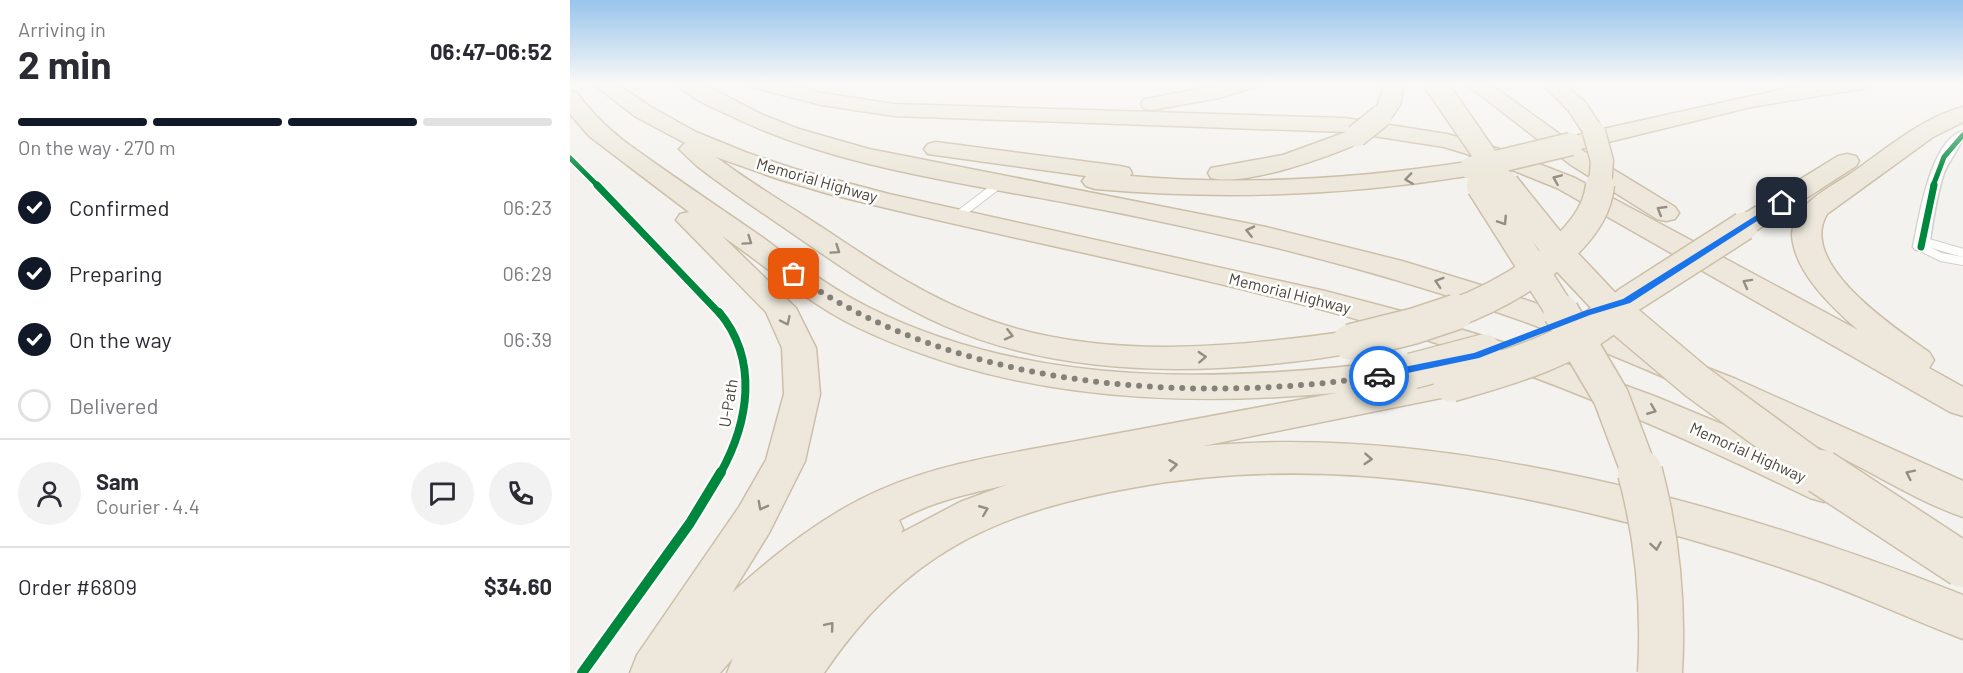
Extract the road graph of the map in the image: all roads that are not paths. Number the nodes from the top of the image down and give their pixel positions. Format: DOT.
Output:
graph roads {
  1 [pos="582,114"];
  2 [pos="645,114"];
  3 [pos="745,114"];
  4 [pos="796,114"];
  5 [pos="989,114"];
  6 [pos="1382,114"];
  7 [pos="1435,114"];
  8 [pos="1457,114"];
  9 [pos="1518,114"];
  10 [pos="1582,114"];
  11 [pos="1695,114"];
  12 [pos="1923,114"];
  13 [pos="1963,114"];
  14 [pos="651,119"];
  15 [pos="1963,135"];
  16 [pos="898,143"];
  17 [pos="649,171"];
  18 [pos="1000,183"];
  19 [pos="956,216"];
  20 [pos="1921,244"];
  21 [pos="1963,253"];
  22 [pos="1963,261"];
  23 [pos="1627,301"];
  24 [pos="1957,392"];
  25 [pos="1005,470"];
  26 [pos="1963,500"];
  27 [pos="1963,554"];
  28 [pos="1963,565"];
  29 [pos="1963,617"];
  30 [pos="655,673"];
  31 [pos="688,673"];
  32 [pos="752,673"];
  33 [pos="795,673"];
  34 [pos="1660,673"];
  1 -- 17 [label="highway"];
  2 -- 14 [label="highway, Memorial Highway"];
  3 -- 18 [label="highway"];
  4 -- 16 [label="highway"];
  24 -- 5 [label="highway, one-way"];
  6 -- 16 [label="highway, bridge"];
  7 -- 34 [label="highway, one-way, bridge"];
  8 -- 28 [label="highway, bridge"];
  24 -- 9 [label="highway, one-way"];
  14 -- 10 [label="highway, one-way, bridge"];
  11 -- 16 [label="highway, one-way, bridge"];
  12 -- 23 [label="highway, bridge"];
  13 -- 24 [label="highway"];
  14 -- 19 [label="highway, Memorial Highway"];
  15 -- 20 [label="street"];
  17 -- 23 [label="highway, one-way, bridge"];
  17 -- 30 [label="highway, one-way"];
  18 -- 19 [label="lane"];
  26 -- 18 [label="highway, one-way"];
  19 -- 27 [label="highway, Memorial Highway, one-way"];
  20 -- 21 [label="lane"];
  20 -- 22 [label="lane"];
  23 -- 25 [label="highway, bridge"];
  25 -- 31 [label="highway"];
  25 -- 32 [label="highway"];
  33 -- 29 [label="highway, one-way"];
}
